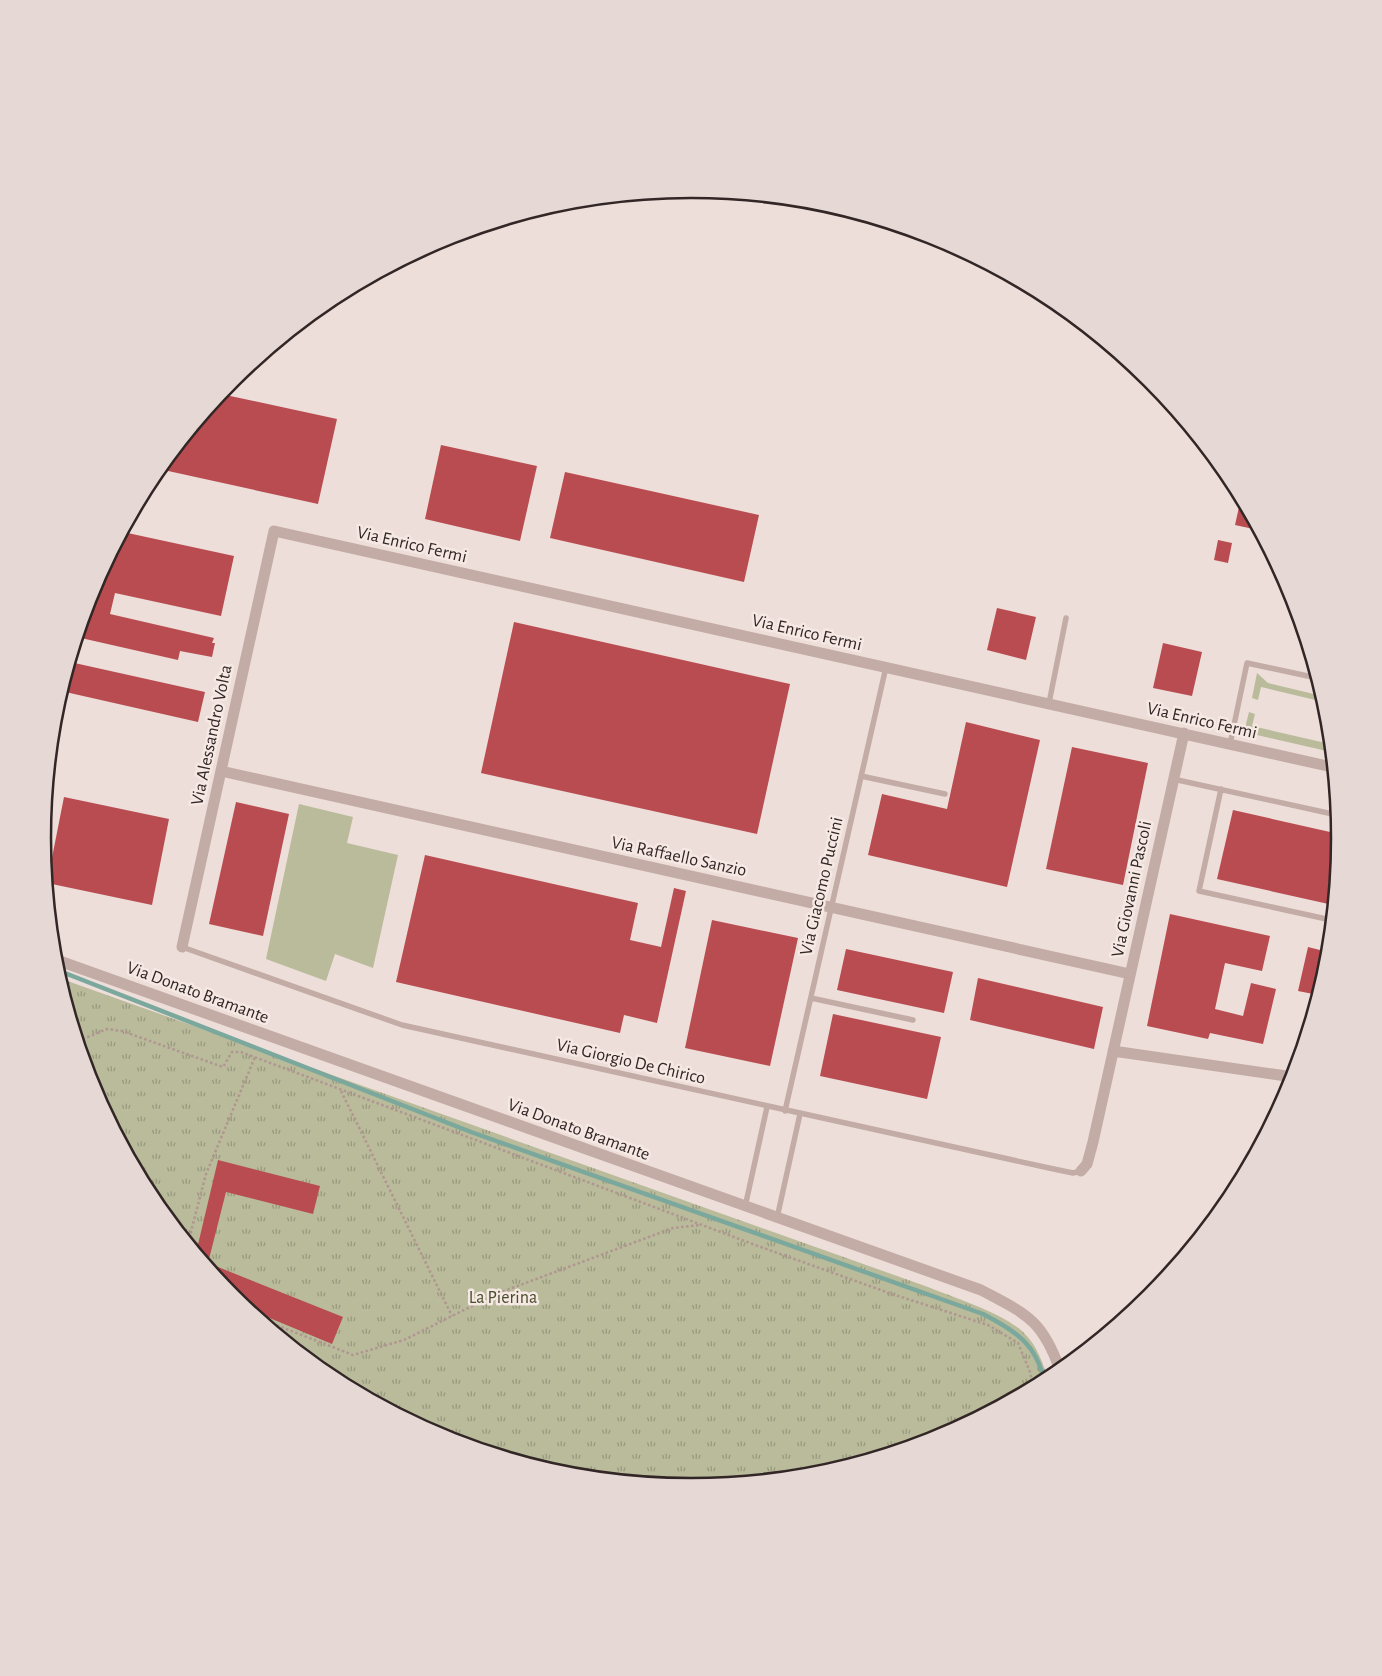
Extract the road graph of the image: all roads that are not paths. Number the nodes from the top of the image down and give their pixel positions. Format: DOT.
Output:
graph roads {
  1 [pos="274,531"];
  2 [pos="1066,618"];
  3 [pos="886,667"];
  4 [pos="1310,676"];
  5 [pos="1049,703"];
  6 [pos="1184,734"];
  7 [pos="1230,744"];
  8 [pos="1326,766"];
  9 [pos="221,771"];
  10 [pos="861,776"];
  11 [pos="1173,779"];
  12 [pos="1221,790"];
  13 [pos="945,794"];
  14 [pos="1330,813"];
  15 [pos="832,907"];
  16 [pos="1325,919"];
  17 [pos="182,947"];
  18 [pos="64,963"];
  19 [pos="1130,974"];
  20 [pos="811,998"];
  21 [pos="913,1020"];
  22 [pos="1113,1051"];
  23 [pos="1285,1076"];
  24 [pos="768,1107"];
  25 [pos="786,1111"];
  26 [pos="800,1114"];
  27 [pos="1081,1171"];
  28 [pos="745,1207"];
  29 [pos="777,1218"];
  30 [pos="1057,1362"];
  1 -- 3 [label="street, Via Enrico Fermi"];
  1 -- 9 [label="street, Via Alessandro Volta"];
  2 -- 5 [label="lane"];
  3 -- 5 [label="street, Via Enrico Fermi"];
  3 -- 10 [label="lane, Via Giacomo Puccini"];
  4 -- 7 [label="lane"];
  5 -- 6 [label="street, Via Enrico Fermi"];
  6 -- 7 [label="street, Via Enrico Fermi"];
  6 -- 11 [label="street, Via Giovanni Pascoli"];
  7 -- 8 [label="street, Via Enrico Fermi"];
  9 -- 15 [label="street, Via Raffaello Sanzio"];
  9 -- 17 [label="street, Via Alessandro Volta"];
  10 -- 13 [label="lane"];
  10 -- 15 [label="lane, Via Giacomo Puccini"];
  11 -- 12 [label="lane"];
  11 -- 19 [label="street, Via Giovanni Pascoli"];
  12 -- 14 [label="lane"];
  12 -- 16 [label="lane"];
  15 -- 19 [label="street, Via Raffaello Sanzio"];
  15 -- 20 [label="lane, Via Giacomo Puccini"];
  17 -- 24 [label="lane, Via Giorgio De Chirico"];
  18 -- 28 [label="street, Via Donato Bramante"];
  19 -- 22 [label="street, Via Giovanni Pascoli"];
  20 -- 21 [label="lane"];
  20 -- 25 [label="lane, Via Giacomo Puccini"];
  22 -- 23 [label="street"];
  22 -- 27 [label="street, Via Giovanni Pascoli"];
  24 -- 25 [label="lane, Via Giorgio De Chirico"];
  24 -- 28 [label="lane"];
  25 -- 26 [label="lane, Via Giorgio De Chirico"];
  26 -- 27 [label="lane, Via Giorgio De Chirico"];
  26 -- 29 [label="lane"];
  28 -- 29 [label="street, Via Donato Bramante"];
  29 -- 30 [label="street, Via Donato Bramante"];
}
